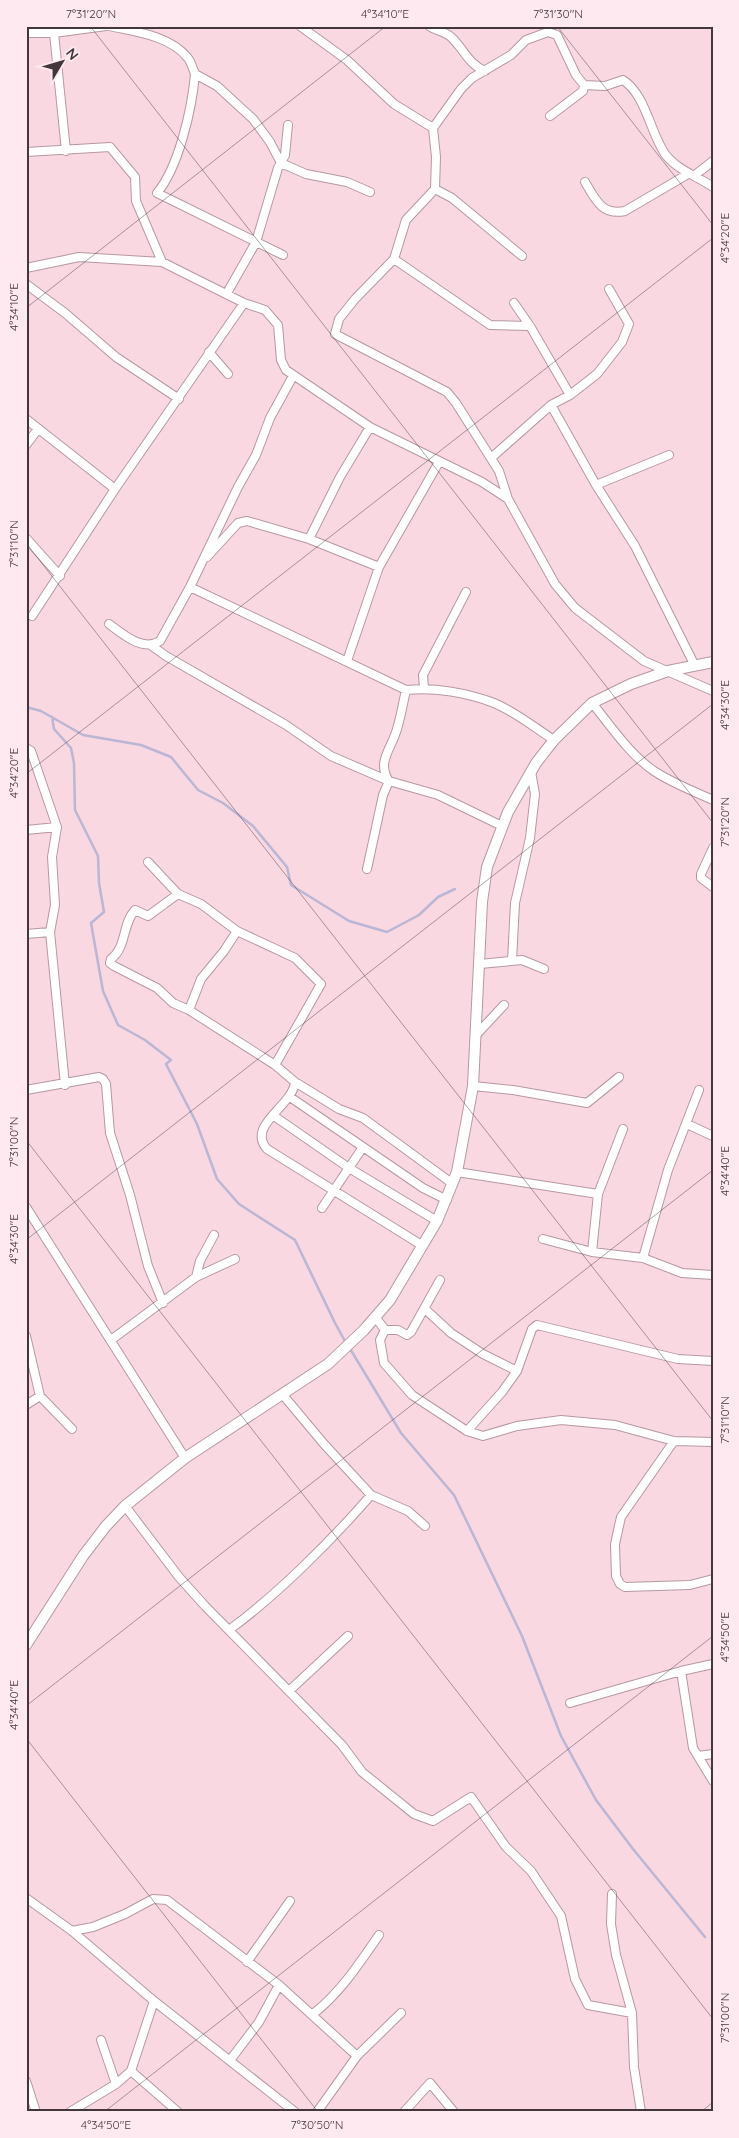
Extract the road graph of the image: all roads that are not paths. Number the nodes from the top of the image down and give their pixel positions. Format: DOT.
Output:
graph roads {
  1 [pos="107,26"];
  2 [pos="300,26"];
  3 [pos="429,26"];
  4 [pos="444,29"];
  5 [pos="26,33"];
  6 [pos="54,33"];
  7 [pos="467,58"];
  8 [pos="485,71"];
  9 [pos="195,74"];
  10 [pos="472,78"];
  11 [pos="584,85"];
  12 [pos="550,116"];
  13 [pos="288,125"];
  14 [pos="432,128"];
  15 [pos="66,151"];
  16 [pos="26,152"];
  17 [pos="713,162"];
  18 [pos="281,163"];
  19 [pos="691,174"];
  20 [pos="585,182"];
  21 [pos="713,187"];
  22 [pos="435,189"];
  23 [pos="370,192"];
  24 [pos="256,242"];
  25 [pos="283,255"];
  26 [pos="522,256"];
  27 [pos="394,259"];
  28 [pos="162,262"];
  29 [pos="26,268"];
  30 [pos="26,284"];
  31 [pos="609,290"];
  32 [pos="227,293"];
  33 [pos="244,303"];
  34 [pos="514,303"];
  35 [pos="530,326"];
  36 [pos="209,352"];
  37 [pos="228,374"];
  38 [pos="293,376"];
  39 [pos="570,395"];
  40 [pos="179,399"];
  41 [pos="551,405"];
  42 [pos="26,419"];
  43 [pos="370,427"];
  44 [pos="38,429"];
  45 [pos="26,445"];
  46 [pos="670,454"];
  47 [pos="492,458"];
  48 [pos="439,462"];
  49 [pos="596,485"];
  50 [pos="115,489"];
  51 [pos="508,499"];
  52 [pos="26,538"];
  53 [pos="309,539"];
  54 [pos="204,560"];
  55 [pos="379,567"];
  56 [pos="60,576"];
  57 [pos="190,587"];
  58 [pos="466,592"];
  59 [pos="32,616"];
  60 [pos="109,624"];
  61 [pos="152,646"];
  62 [pos="347,661"];
  63 [pos="713,662"];
  64 [pos="695,666"];
  65 [pos="668,671"];
  66 [pos="424,688"];
  67 [pos="406,690"];
  68 [pos="713,691"];
  69 [pos="592,703"];
  70 [pos="554,740"];
  71 [pos="26,748"];
  72 [pos="531,772"];
  73 [pos="389,781"];
  74 [pos="713,800"];
  75 [pos="502,826"];
  76 [pos="57,827"];
  77 [pos="26,830"];
  78 [pos="713,848"];
  79 [pos="148,862"];
  80 [pos="367,869"];
  81 [pos="713,887"];
  82 [pos="178,894"];
  83 [pos="237,931"];
  84 [pos="50,932"];
  85 [pos="26,934"];
  86 [pos="512,961"];
  87 [pos="480,964"];
  88 [pos="544,969"];
  89 [pos="504,1005"];
  90 [pos="189,1010"];
  91 [pos="476,1035"];
  92 [pos="275,1065"];
  93 [pos="619,1077"];
  94 [pos="295,1082"];
  95 [pos="65,1085"];
  96 [pos="473,1086"];
  97 [pos="26,1090"];
  98 [pos="699,1090"];
  99 [pos="290,1098"];
  100 [pos="274,1116"];
  101 [pos="687,1124"];
  102 [pos="622,1129"];
  103 [pos="713,1136"];
  104 [pos="362,1147"];
  105 [pos="349,1168"];
  106 [pos="457,1172"];
  107 [pos="453,1184"];
  108 [pos="336,1190"];
  109 [pos="598,1194"];
  110 [pos="447,1200"];
  111 [pos="26,1207"];
  112 [pos="322,1208"];
  113 [pos="437,1221"];
  114 [pos="214,1235"];
  115 [pos="543,1239"];
  116 [pos="424,1246"];
  117 [pos="592,1252"];
  118 [pos="643,1258"];
  119 [pos="235,1259"];
  120 [pos="713,1276"];
  121 [pos="196,1277"];
  122 [pos="440,1280"];
  123 [pos="163,1303"];
  124 [pos="425,1309"];
  125 [pos="376,1318"];
  126 [pos="385,1330"];
  127 [pos="26,1336"];
  128 [pos="111,1340"];
  129 [pos="713,1361"];
  130 [pos="517,1371"];
  131 [pos="283,1395"];
  132 [pos="40,1396"];
  133 [pos="26,1405"];
  134 [pos="72,1429"];
  135 [pos="467,1431"];
  136 [pos="674,1441"];
  137 [pos="713,1442"];
  138 [pos="185,1458"];
  139 [pos="371,1495"];
  140 [pos="125,1506"];
  141 [pos="424,1526"];
  142 [pos="713,1580"];
  143 [pos="229,1630"];
  144 [pos="348,1636"];
  145 [pos="26,1645"];
  146 [pos="713,1664"];
  147 [pos="681,1671"];
  148 [pos="289,1691"];
  149 [pos="570,1703"];
  150 [pos="713,1754"];
  151 [pos="698,1756"];
  152 [pos="713,1781"];
  153 [pos="612,1894"];
  154 [pos="26,1898"];
  155 [pos="290,1901"];
  156 [pos="72,1931"];
  157 [pos="379,1935"];
  158 [pos="246,1962"];
  159 [pos="279,1985"];
  160 [pos="154,2001"];
  161 [pos="401,2013"];
  162 [pos="632,2013"];
  163 [pos="313,2014"];
  164 [pos="101,2040"];
  165 [pos="357,2056"];
  166 [pos="231,2060"];
  167 [pos="130,2071"];
  168 [pos="26,2081"];
  169 [pos="116,2084"];
  170 [pos="76,2111"];
  171 [pos="36,2112"];
  172 [pos="178,2112"];
  173 [pos="295,2112"];
  174 [pos="317,2112"];
  175 [pos="404,2112"];
  176 [pos="454,2112"];
  177 [pos="641,2112"];
  1 -- 6 [label="street"];
  1 -- 9 [label="street"];
  2 -- 14 [label="street"];
  3 -- 4 [label="street"];
  4 -- 7 [label="street"];
  5 -- 6 [label="street"];
  6 -- 15 [label="street"];
  7 -- 8 [label="street"];
  7 -- 10 [label="street"];
  8 -- 10 [label="street"];
  8 -- 11 [label="street"];
  9 -- 18 [label="street"];
  9 -- 24 [label="street"];
  10 -- 14 [label="street"];
  11 -- 12 [label="street"];
  11 -- 19 [label="street"];
  13 -- 18 [label="street"];
  14 -- 22 [label="street"];
  15 -- 16 [label="street"];
  15 -- 28 [label="street"];
  17 -- 19 [label="street"];
  18 -- 23 [label="street"];
  18 -- 24 [label="street"];
  19 -- 20 [label="street"];
  19 -- 21 [label="street"];
  22 -- 26 [label="street"];
  22 -- 27 [label="street"];
  24 -- 25 [label="street"];
  24 -- 32 [label="street"];
  27 -- 35 [label="street"];
  27 -- 47 [label="street"];
  28 -- 29 [label="street"];
  28 -- 32 [label="street"];
  30 -- 40 [label="street"];
  31 -- 39 [label="street"];
  32 -- 33 [label="street"];
  33 -- 36 [label="street"];
  33 -- 38 [label="street"];
  34 -- 35 [label="street"];
  35 -- 39 [label="street"];
  36 -- 37 [label="street"];
  36 -- 40 [label="street"];
  38 -- 43 [label="street"];
  38 -- 54 [label="street"];
  39 -- 41 [label="street"];
  40 -- 50 [label="street"];
  41 -- 47 [label="street"];
  41 -- 49 [label="street"];
  42 -- 44 [label="street"];
  43 -- 48 [label="street"];
  43 -- 53 [label="street"];
  44 -- 45 [label="street"];
  44 -- 50 [label="street"];
  46 -- 49 [label="street"];
  47 -- 51 [label="street"];
  48 -- 51 [label="street"];
  48 -- 55 [label="street"];
  49 -- 64 [label="street"];
  50 -- 56 [label="street"];
  51 -- 65 [label="street"];
  52 -- 56 [label="street"];
  53 -- 54 [label="street"];
  53 -- 55 [label="street"];
  54 -- 57 [label="street"];
  55 -- 62 [label="street"];
  56 -- 59 [label="street"];
  57 -- 61 [label="street"];
  57 -- 62 [label="street"];
  58 -- 66 [label="street"];
  60 -- 61 [label="street"];
  61 -- 73 [label="street"];
  62 -- 67 [label="street"];
  63 -- 64 [label="main road"];
  64 -- 65 [label="main road"];
  65 -- 68 [label="street"];
  65 -- 69 [label="main road"];
  66 -- 67 [label="street"];
  66 -- 70 [label="street"];
  67 -- 73 [label="street"];
  69 -- 70 [label="main road"];
  69 -- 74 [label="street"];
  70 -- 72 [label="main road"];
  71 -- 76 [label="street"];
  72 -- 75 [label="main road"];
  72 -- 86 [label="street"];
  73 -- 75 [label="street"];
  73 -- 80 [label="street"];
  75 -- 87 [label="main road"];
  76 -- 77 [label="street"];
  76 -- 84 [label="street"];
  78 -- 81 [label="street"];
  79 -- 82 [label="street"];
  82 -- 83 [label="street"];
  82 -- 90 [label="street"];
  83 -- 90 [label="street"];
  83 -- 92 [label="street"];
  84 -- 85 [label="street"];
  84 -- 95 [label="street"];
  86 -- 87 [label="street"];
  86 -- 88 [label="street"];
  87 -- 91 [label="main road"];
  89 -- 91 [label="street"];
  90 -- 92 [label="street"];
  91 -- 96 [label="main road"];
  92 -- 94 [label="street"];
  93 -- 96 [label="street"];
  94 -- 99 [label="street"];
  94 -- 107 [label="street"];
  95 -- 97 [label="street"];
  95 -- 123 [label="street"];
  96 -- 106 [label="main road"];
  98 -- 101 [label="street"];
  99 -- 100 [label="street"];
  99 -- 104 [label="street"];
  100 -- 105 [label="street"];
  100 -- 108 [label="street"];
  101 -- 103 [label="street"];
  101 -- 118 [label="street"];
  102 -- 109 [label="street"];
  104 -- 105 [label="street"];
  104 -- 110 [label="street"];
  105 -- 108 [label="street"];
  105 -- 113 [label="street"];
  106 -- 107 [label="main road"];
  106 -- 109 [label="street"];
  107 -- 110 [label="main road"];
  108 -- 112 [label="street"];
  108 -- 116 [label="street"];
  109 -- 117 [label="street"];
  110 -- 113 [label="main road"];
  111 -- 128 [label="street"];
  113 -- 116 [label="main road"];
  114 -- 121 [label="street"];
  115 -- 117 [label="street"];
  116 -- 125 [label="main road"];
  117 -- 118 [label="street"];
  118 -- 120 [label="street"];
  119 -- 121 [label="street"];
  121 -- 123 [label="street"];
  122 -- 124 [label="street"];
  123 -- 128 [label="street"];
  124 -- 126 [label="street"];
  124 -- 130 [label="street"];
  125 -- 126 [label="street"];
  125 -- 131 [label="main road"];
  126 -- 135 [label="street"];
  127 -- 132 [label="street"];
  128 -- 138 [label="street"];
  129 -- 130 [label="street"];
  130 -- 135 [label="street"];
  131 -- 138 [label="main road"];
  131 -- 139 [label="street"];
  132 -- 133 [label="street"];
  132 -- 134 [label="street"];
  135 -- 136 [label="street"];
  136 -- 137 [label="street"];
  136 -- 142 [label="street"];
  138 -- 140 [label="main road"];
  139 -- 141 [label="street"];
  139 -- 143 [label="street"];
  140 -- 143 [label="street"];
  140 -- 145 [label="main road"];
  143 -- 148 [label="street"];
  144 -- 148 [label="street"];
  146 -- 147 [label="street"];
  147 -- 149 [label="street"];
  147 -- 151 [label="street"];
  148 -- 162 [label="street"];
  150 -- 151 [label="street"];
  151 -- 152 [label="street"];
  153 -- 162 [label="street"];
  154 -- 156 [label="street"];
  155 -- 158 [label="street"];
  156 -- 158 [label="street"];
  156 -- 160 [label="street"];
  157 -- 163 [label="street"];
  158 -- 159 [label="street"];
  159 -- 163 [label="street"];
  159 -- 166 [label="street"];
  160 -- 166 [label="street"];
  160 -- 167 [label="street"];
  161 -- 165 [label="street"];
  162 -- 177 [label="street"];
  163 -- 165 [label="street"];
  164 -- 169 [label="street"];
  165 -- 174 [label="street"];
  166 -- 173 [label="street"];
  167 -- 169 [label="street"];
  167 -- 172 [label="street"];
  168 -- 171 [label="street"];
  169 -- 170 [label="street"];
  175 -- 176 [label="street"];
}
